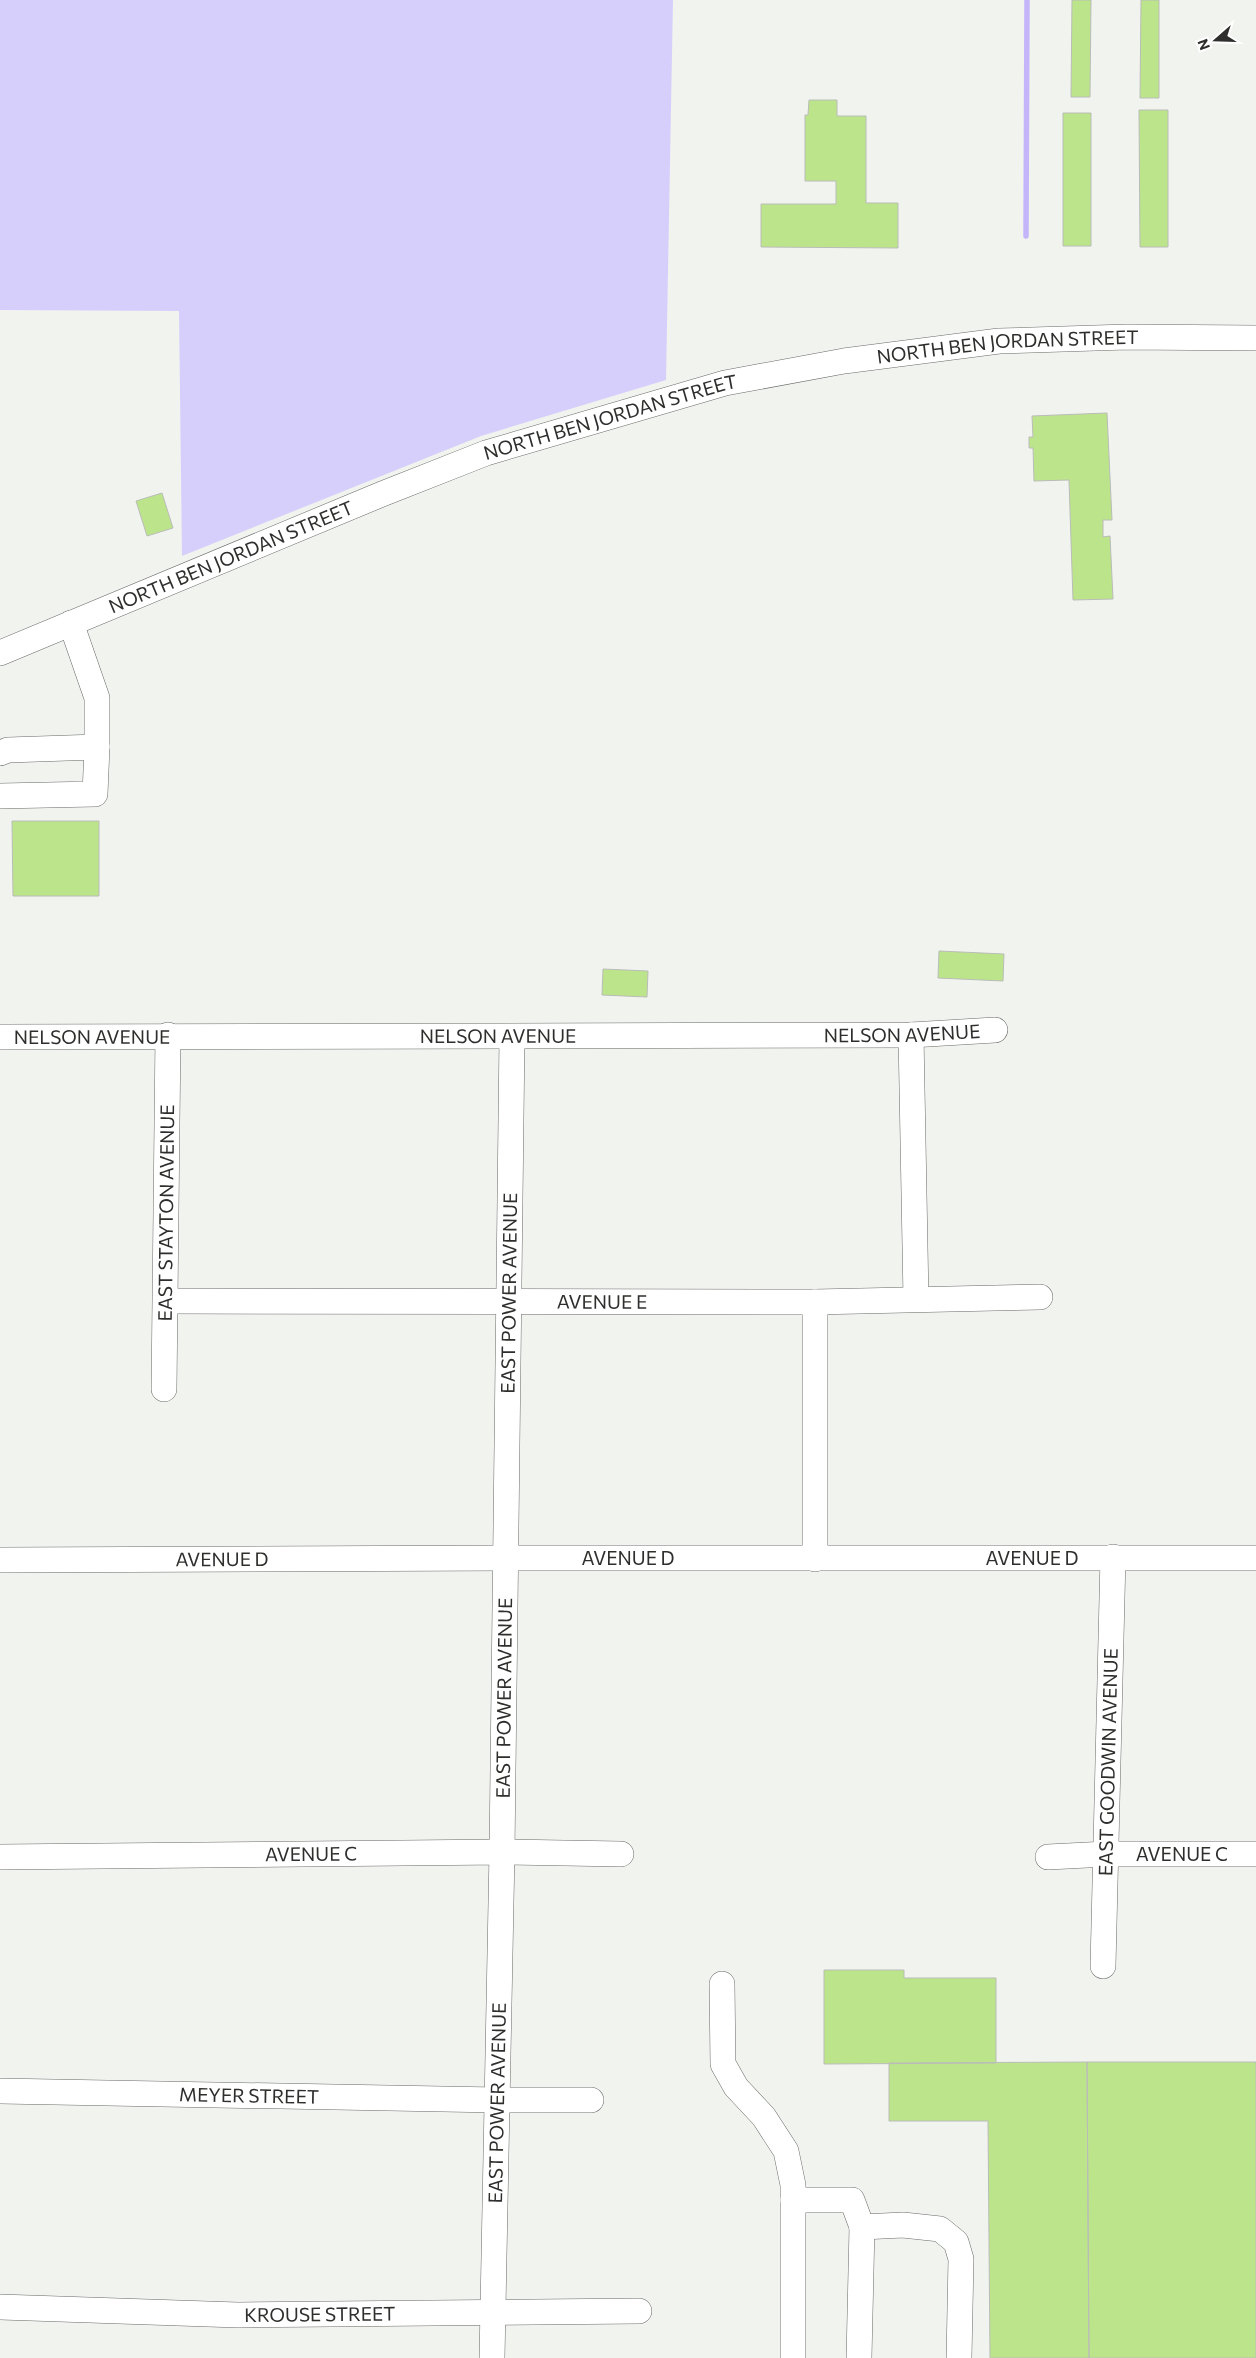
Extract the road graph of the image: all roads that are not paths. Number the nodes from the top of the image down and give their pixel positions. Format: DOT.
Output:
graph roads {
  1 [pos="1256,338"];
  2 [pos="72,623"];
  3 [pos="0,653"];
  4 [pos="97,747"];
  5 [pos="0,754"];
  6 [pos="0,796"];
  7 [pos="995,1030"];
  8 [pos="168,1035"];
  9 [pos="911,1035"];
  10 [pos="0,1037"];
  11 [pos="512,1037"];
  12 [pos="1040,1297"];
  13 [pos="916,1299"];
  14 [pos="166,1301"];
  15 [pos="815,1302"];
  16 [pos="508,1303"];
  17 [pos="164,1390"];
  18 [pos="506,1558"];
  19 [pos="1113,1558"];
  20 [pos="1256,1558"];
  21 [pos="815,1559"];
  22 [pos="0,1560"];
  23 [pos="502,1852"];
  24 [pos="621,1854"];
  25 [pos="1107,1854"];
  26 [pos="1256,1854"];
  27 [pos="1048,1856"];
  28 [pos="0,1857"];
  29 [pos="1103,1966"];
  30 [pos="722,1984"];
  31 [pos="0,2091"];
  32 [pos="496,2100"];
  33 [pos="591,2100"];
  34 [pos="793,2200"];
  35 [pos="862,2226"];
  36 [pos="0,2307"];
  37 [pos="639,2311"];
  38 [pos="492,2313"];
  39 [pos="492,2358"];
  40 [pos="793,2358"];
  41 [pos="860,2358"];
  42 [pos="960,2358"];
  1 -- 2 [label="street, NORTH BEN JORDAN STREET"];
  2 -- 3 [label="street, NORTH BEN JORDAN STREET"];
  2 -- 4 [label="street"];
  4 -- 5 [label="street"];
  4 -- 6 [label="street"];
  7 -- 9 [label="street, NELSON AVENUE"];
  8 -- 10 [label="street, NELSON AVENUE"];
  8 -- 11 [label="street, NELSON AVENUE"];
  8 -- 14 [label="street, EAST STAYTON AVENUE"];
  9 -- 11 [label="street, NELSON AVENUE"];
  9 -- 13 [label="street"];
  11 -- 16 [label="street, EAST POWER AVENUE"];
  12 -- 13 [label="street, AVENUE E"];
  13 -- 15 [label="street, AVENUE E"];
  14 -- 16 [label="street, AVENUE E"];
  14 -- 17 [label="street, EAST STAYTON AVENUE"];
  15 -- 16 [label="street, AVENUE E"];
  15 -- 21 [label="street"];
  16 -- 18 [label="street, EAST POWER AVENUE"];
  18 -- 21 [label="street, AVENUE D"];
  18 -- 22 [label="street, AVENUE D"];
  18 -- 23 [label="street, EAST POWER AVENUE"];
  19 -- 20 [label="street, AVENUE D"];
  19 -- 21 [label="street, AVENUE D"];
  19 -- 25 [label="street, EAST GOODWIN AVENUE"];
  23 -- 24 [label="street, AVENUE C"];
  23 -- 28 [label="street, AVENUE C"];
  23 -- 32 [label="street, EAST POWER AVENUE"];
  25 -- 26 [label="street, AVENUE C"];
  25 -- 27 [label="street, AVENUE C"];
  25 -- 29 [label="street, EAST GOODWIN AVENUE"];
  30 -- 34 [label="street"];
  31 -- 32 [label="street, MEYER STREET"];
  32 -- 33 [label="street, MEYER STREET"];
  32 -- 38 [label="street, EAST POWER AVENUE"];
  34 -- 35 [label="street"];
  34 -- 40 [label="street"];
  35 -- 41 [label="street"];
  35 -- 42 [label="street"];
  36 -- 38 [label="street, KROUSE STREET"];
  37 -- 38 [label="street, KROUSE STREET"];
  38 -- 39 [label="street, EAST POWER AVENUE"];
}
